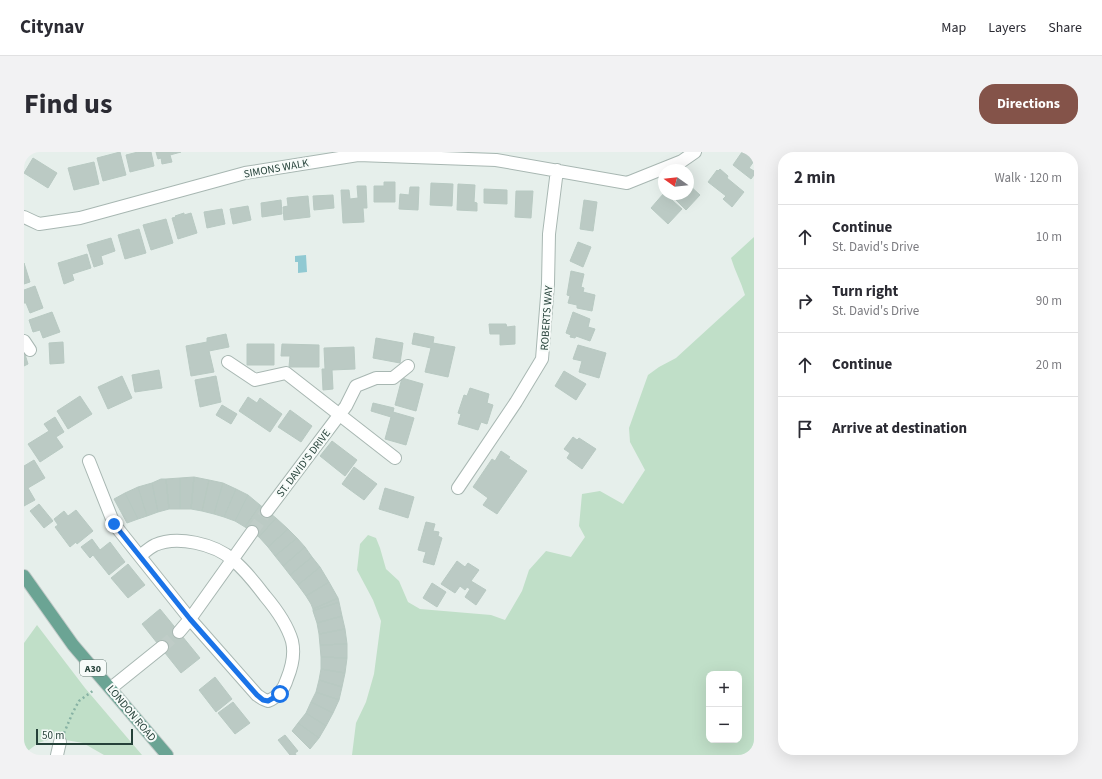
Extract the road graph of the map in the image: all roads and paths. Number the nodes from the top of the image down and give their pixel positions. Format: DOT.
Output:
graph roads {
  1 [pos="695,152"];
  2 [pos="557,170"];
  3 [pos="24,216"];
  4 [pos="228,362"];
  5 [pos="408,366"];
  6 [pos="343,410"];
  7 [pos="395,458"];
  8 [pos="89,461"];
  9 [pos="458,488"];
  10 [pos="267,511"];
  11 [pos="252,532"];
  12 [pos="140,556"];
  13 [pos="232,559"];
  14 [pos="24,576"];
  15 [pos="190,619"];
  16 [pos="179,632"];
  17 [pos="162,647"];
  18 [pos="111,688"];
  19 [pos="94,690"];
  20 [pos="60,742"];
  21 [pos="57,755"];
  22 [pos="167,755"];
  1 -- 2 [label="street, SIMONS WALK"];
  2 -- 3 [label="street, SIMONS WALK"];
  2 -- 9 [label="street, ROBERTS WAY"];
  4 -- 6 [label="street"];
  5 -- 6 [label="street, ST. DAVID'S DRIVE"];
  6 -- 7 [label="street"];
  6 -- 10 [label="street, ST. DAVID'S DRIVE"];
  8 -- 12 [label="street"];
  11 -- 13 [label="street"];
  12 -- 13 [label="street"];
  12 -- 15 [label="street"];
  13 -- 15 [label="street"];
  13 -- 15 [label="street"];
  14 -- 18 [label="main road, LONDON ROAD / A30"];
  15 -- 16 [label="street"];
  17 -- 18 [label="street"];
  18 -- 22 [label="main road, LONDON ROAD / A30"];
  19 -- 20 [label="path"];
  20 -- 21 [label="street"];
}
